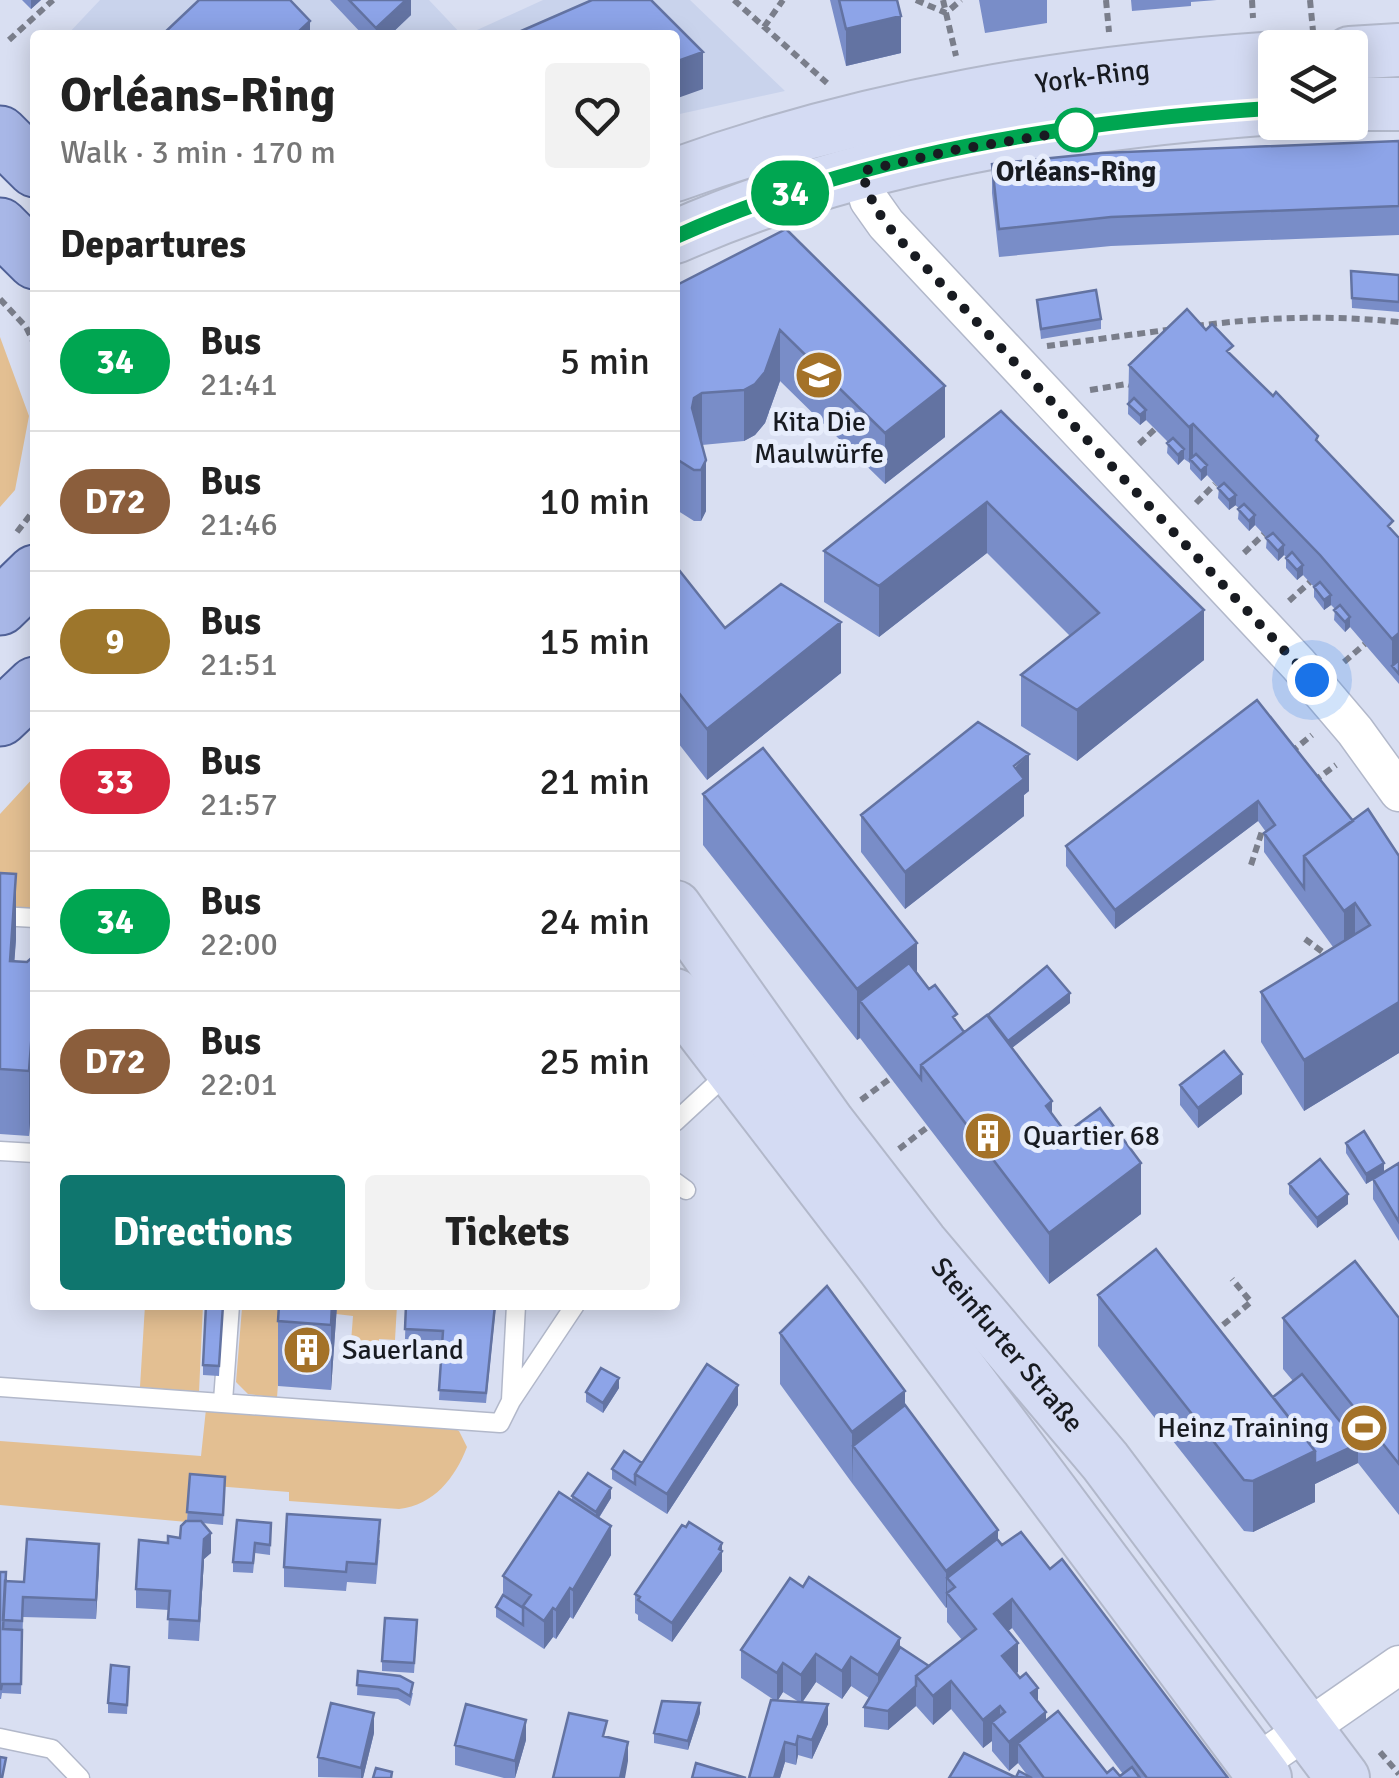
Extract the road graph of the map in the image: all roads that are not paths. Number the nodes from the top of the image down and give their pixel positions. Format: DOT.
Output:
graph roads {
  1 [pos="1368,50"];
  2 [pos="1399,50"];
  3 [pos="1258,56"];
  4 [pos="1368,104"];
  5 [pos="1399,104"];
  6 [pos="912,106"];
  7 [pos="1258,110"];
  8 [pos="0,134"];
  9 [pos="30,165"];
  10 [pos="862,171"];
  11 [pos="680,172"];
  12 [pos="0,226"];
  13 [pos="680,236"];
  14 [pos="30,257"];
  15 [pos="30,579"];
  16 [pos="0,607"];
  17 [pos="30,689"];
  18 [pos="0,718"];
  19 [pos="1399,792"];
  20 [pos="680,914"];
  21 [pos="0,916"];
  22 [pos="30,918"];
  23 [pos="680,1001"];
  24 [pos="733,1068"];
  25 [pos="680,1117"];
  26 [pos="0,1150"];
  27 [pos="30,1153"];
  28 [pos="230,1310"];
  29 [pos="516,1310"];
  30 [pos="573,1310"];
  31 [pos="0,1387"];
  32 [pos="223,1401"];
  33 [pos="511,1401"];
  34 [pos="1399,1665"];
  35 [pos="1305,1727"];
  36 [pos="0,1738"];
  37 [pos="1260,1771"];
  38 [pos="80,1778"];
  39 [pos="1344,1778"];
  1 -- 2 [label="main road, York-Ring"];
  3 -- 6 [label="main road, York-Ring"];
  4 -- 5 [label="main road"];
  6 -- 10 [label="street"];
  6 -- 11 [label="main road, York-Ring"];
  7 -- 10 [label="main road, York-Ring"];
  8 -- 9 [label="main road"];
  10 -- 13 [label="main road, York-Ring"];
  10 -- 19 [label="street"];
  12 -- 14 [label="main road"];
  15 -- 16 [label="main road"];
  17 -- 18 [label="main road"];
  20 -- 35 [label="main road, Steinfurter Straße"];
  21 -- 22 [label="lane"];
  23 -- 24 [label="main road, Steinfurter Straße"];
  24 -- 25 [label="lane"];
  24 -- 37 [label="main road, Steinfurter Straße"];
  26 -- 27 [label="lane"];
  28 -- 32 [label="lane"];
  29 -- 33 [label="lane"];
  30 -- 33 [label="lane"];
  31 -- 32 [label="lane"];
  32 -- 33 [label="lane"];
  34 -- 35 [label="street"];
  35 -- 37 [label="street"];
  35 -- 39 [label="main road, Steinfurter Straße"];
  36 -- 38 [label="lane"];
}
